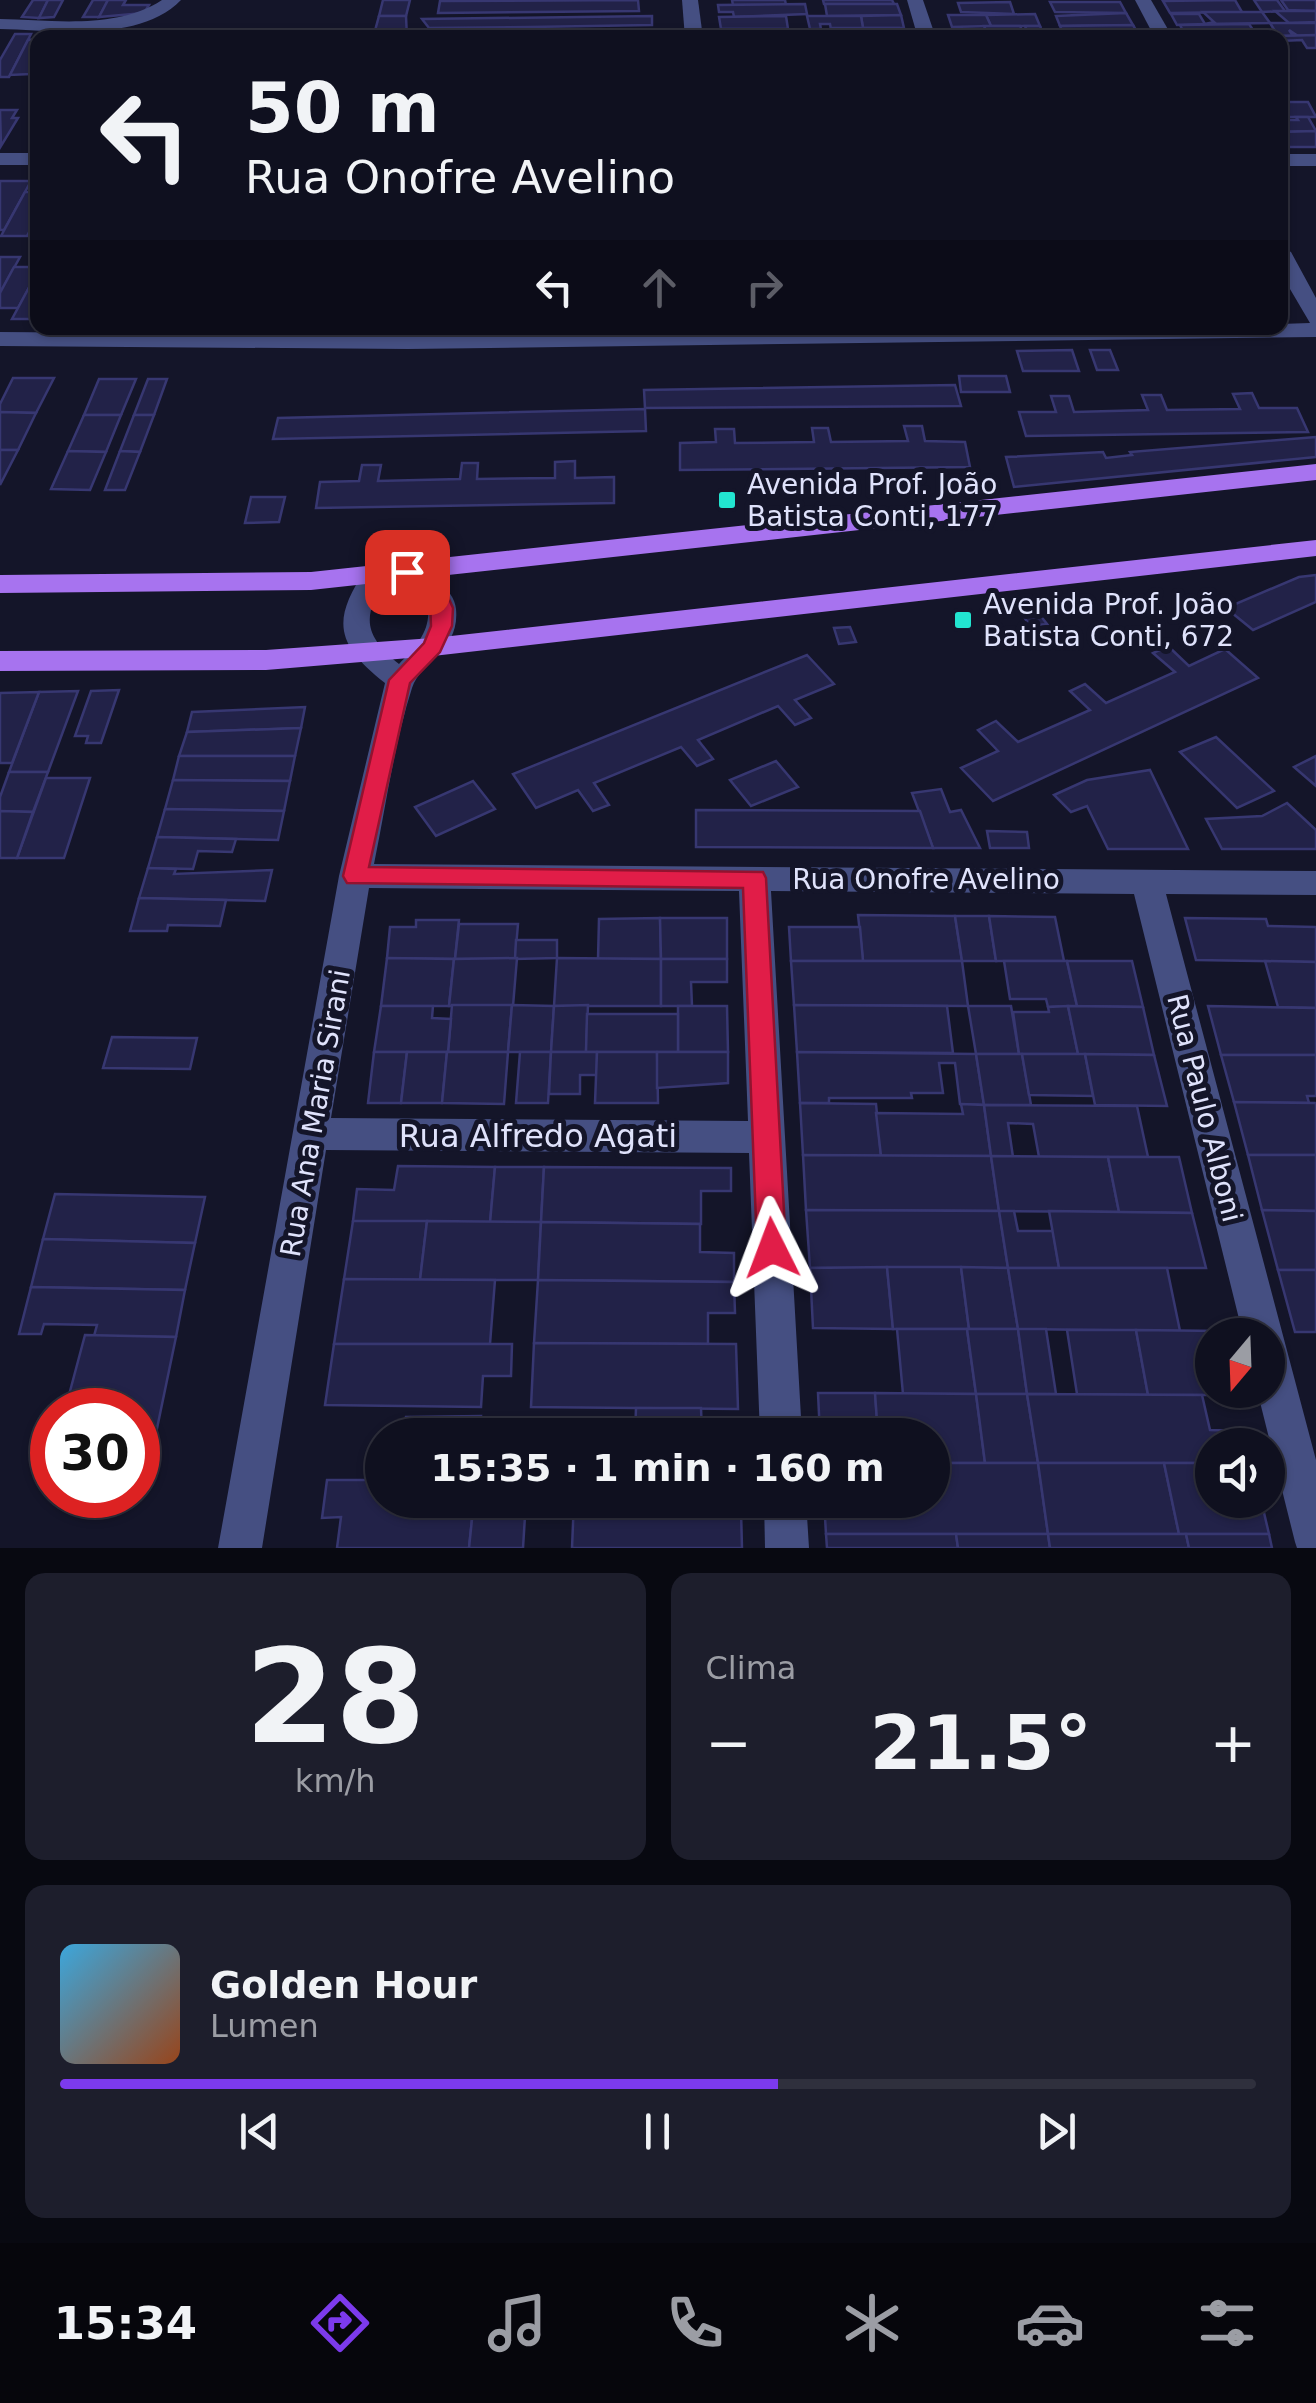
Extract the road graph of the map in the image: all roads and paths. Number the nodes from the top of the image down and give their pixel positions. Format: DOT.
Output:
graph roads {
  1 [pos="172,0"];
  2 [pos="690,0"];
  3 [pos="915,0"];
  4 [pos="1143,0"];
  5 [pos="0,24"];
  6 [pos="693,30"];
  7 [pos="924,30"];
  8 [pos="1160,30"];
  9 [pos="0,159"];
  10 [pos="30,159"];
  11 [pos="1288,160"];
  12 [pos="1316,160"];
  13 [pos="1288,267"];
  14 [pos="1316,318"];
  15 [pos="1288,330"];
  16 [pos="1316,330"];
  17 [pos="938,335"];
  18 [pos="0,339"];
  19 [pos="1316,472"];
  20 [pos="1316,548"];
  21 [pos="407,572"];
  22 [pos="375,575"];
  23 [pos="0,584"];
  24 [pos="433,647"];
  25 [pos="364,652"];
  26 [pos="0,661"];
  27 [pos="400,680"];
  28 [pos="355,876"];
  29 [pos="754,878"];
  30 [pos="1147,881"];
  31 [pos="1316,883"];
  32 [pos="311,1134"];
  33 [pos="766,1137"];
  34 [pos="1259,1318"];
  35 [pos="1284,1408"];
  36 [pos="780,1418"];
  37 [pos="1311,1500"];
  38 [pos="785,1518"];
  39 [pos="1316,1542"];
  40 [pos="240,1548"];
  41 [pos="787,1548"];
  1 -- 5 [label="street"];
  2 -- 6 [label="street"];
  3 -- 7 [label="street"];
  4 -- 8 [label="street"];
  9 -- 10 [label="street"];
  11 -- 12 [label="street"];
  13 -- 14 [label="street"];
  15 -- 16 [label="street"];
  17 -- 18 [label="street"];
  19 -- 21 [label="main road"];
  20 -- 24 [label="main road"];
  21 -- 22 [label="main road"];
  21 -- 24 [label="street"];
  22 -- 23 [label="main road"];
  22 -- 25 [label="street"];
  24 -- 25 [label="main road"];
  24 -- 27 [label="street"];
  25 -- 26 [label="main road"];
  25 -- 27 [label="street"];
  27 -- 28 [label="street, Rua Ana Maria Sirani"];
  28 -- 29 [label="street, Rua Onofre Avelino"];
  28 -- 32 [label="street, Rua Ana Maria Sirani"];
  29 -- 30 [label="street, Rua Onofre Avelino"];
  29 -- 33 [label="street"];
  30 -- 31 [label="street, Rua Onofre Avelino"];
  30 -- 34 [label="street, Rua Paulo Alboni"];
  32 -- 33 [label="street, Rua Alfredo Agati"];
  32 -- 40 [label="street, Rua Ana Maria Sirani"];
  33 -- 36 [label="street"];
  35 -- 37 [label="street"];
  37 -- 39 [label="street"];
  38 -- 41 [label="street"];
}
